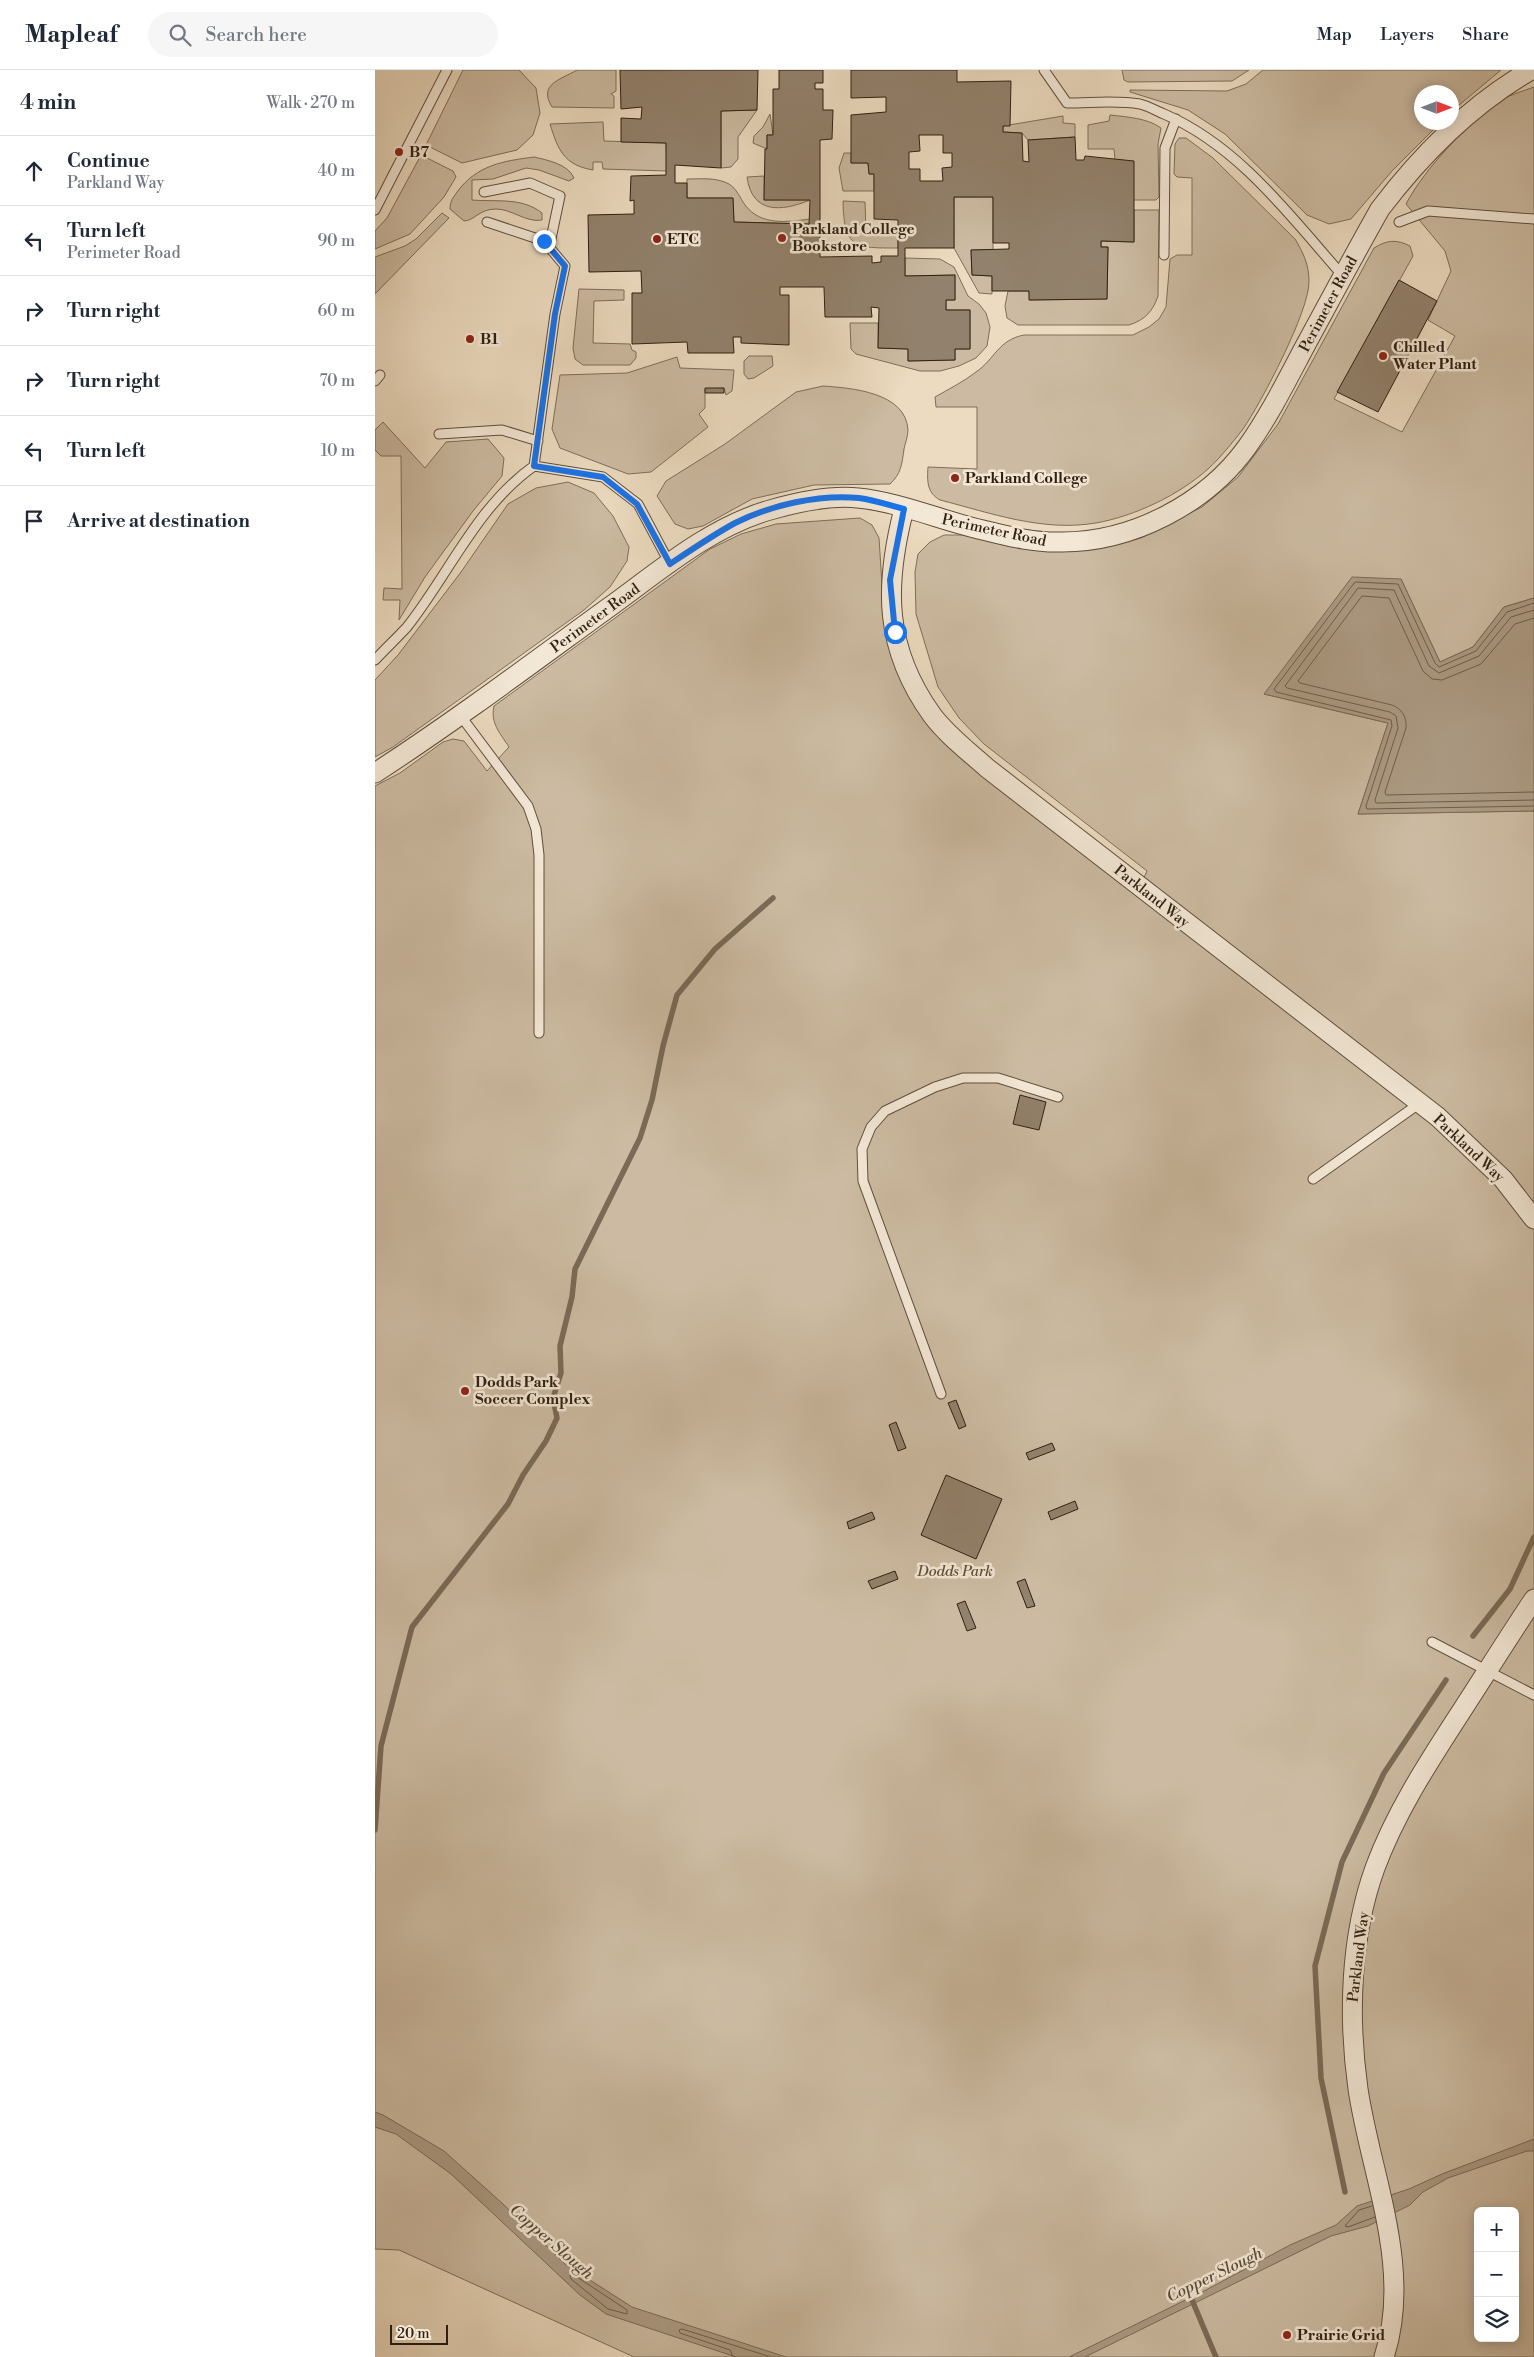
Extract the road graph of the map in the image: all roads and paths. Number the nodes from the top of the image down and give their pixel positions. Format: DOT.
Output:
graph roads {
  1 [pos="447,70"];
  2 [pos="1044,70"];
  3 [pos="1531,70"];
  4 [pos="1177,120"];
  5 [pos="484,192"];
  6 [pos="375,210"];
  7 [pos="1534,219"];
  8 [pos="487,222"];
  9 [pos="1399,222"];
  10 [pos="549,248"];
  11 [pos="1164,256"];
  12 [pos="1343,276"];
  13 [pos="439,434"];
  14 [pos="537,441"];
  15 [pos="534,466"];
  16 [pos="904,509"];
  17 [pos="670,564"];
  18 [pos="375,660"];
  19 [pos="460,715"];
  20 [pos="375,773"];
  21 [pos="539,1033"];
  22 [pos="1059,1097"];
  23 [pos="1420,1102"];
  24 [pos="1313,1179"];
  25 [pos="1534,1219"];
  26 [pos="941,1394"];
  27 [pos="1534,1598"];
  28 [pos="1432,1642"];
  29 [pos="1487,1672"];
  30 [pos="1534,1695"];
  31 [pos="1384,2357"];
  1 -- 6 [label="lane"];
  2 -- 4 [label="lane"];
  3 -- 12 [label="street, Perimeter Road"];
  4 -- 11 [label="lane"];
  4 -- 12 [label="lane"];
  5 -- 10 [label="lane"];
  7 -- 9 [label="lane"];
  8 -- 10 [label="lane"];
  10 -- 14 [label="lane"];
  12 -- 16 [label="street, Perimeter Road"];
  13 -- 14 [label="lane"];
  14 -- 15 [label="lane"];
  15 -- 17 [label="lane"];
  15 -- 18 [label="lane"];
  16 -- 17 [label="street, Perimeter Road"];
  16 -- 23 [label="street, Parkland Way"];
  17 -- 19 [label="street, Perimeter Road"];
  19 -- 20 [label="street, Perimeter Road"];
  19 -- 21 [label="lane"];
  22 -- 26 [label="lane"];
  23 -- 24 [label="lane"];
  23 -- 25 [label="street, Parkland Way"];
  27 -- 29 [label="street, Parkland Way"];
  28 -- 29 [label="lane"];
  29 -- 30 [label="lane"];
  29 -- 31 [label="street, Parkland Way"];
}
